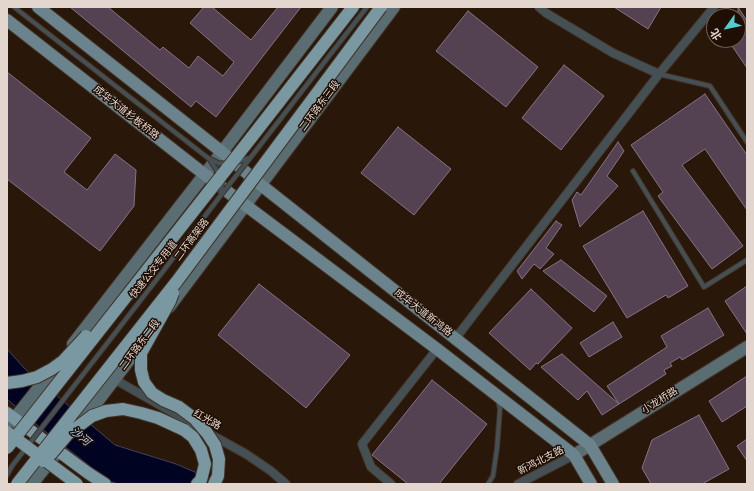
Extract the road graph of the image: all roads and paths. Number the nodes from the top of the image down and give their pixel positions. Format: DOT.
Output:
graph roads {
  1 [pos="14,7"];
  2 [pos="38,7"];
  3 [pos="332,7"];
  4 [pos="353,7"];
  5 [pos="367,7"];
  6 [pos="381,7"];
  7 [pos="394,7"];
  8 [pos="539,7"];
  9 [pos="714,7"];
  10 [pos="7,20"];
  11 [pos="659,74"];
  12 [pos="747,142"];
  13 [pos="222,152"];
  14 [pos="251,157"];
  15 [pos="208,158"];
  16 [pos="633,171"];
  17 [pos="204,174"];
  18 [pos="261,185"];
  19 [pos="222,195"];
  20 [pos="246,204"];
  21 [pos="747,260"];
  22 [pos="177,281"];
  23 [pos="116,310"];
  24 [pos="455,338"];
  25 [pos="747,347"];
  26 [pos="437,350"];
  27 [pos="114,379"];
  28 [pos="7,383"];
  29 [pos="496,395"];
  30 [pos="8,424"];
  31 [pos="590,445"];
  32 [pos="7,448"];
  33 [pos="574,455"];
  34 [pos="52,459"];
  35 [pos="12,466"];
  36 [pos="7,471"];
  37 [pos="7,475"];
  38 [pos="19,481"];
  39 [pos="32,484"];
  40 [pos="77,484"];
  41 [pos="83,484"];
  42 [pos="105,484"];
  43 [pos="197,484"];
  44 [pos="214,484"];
  45 [pos="286,484"];
  46 [pos="391,484"];
  47 [pos="488,484"];
  48 [pos="518,484"];
  49 [pos="591,484"];
  50 [pos="613,484"];
  1 -- 15 [label="lane"];
  2 -- 13 [label="main road"];
  3 -- 13 [label="main road"];
  4 -- 23 [label="highway, 二环高架路, bridge"];
  5 -- 14 [label="lane, 快速公交专用道"];
  6 -- 22 [label="highway, 二环高架路, bridge"];
  7 -- 18 [label="main road, 二环路东三段"];
  8 -- 11 [label="street"];
  9 -- 11 [label="street"];
  10 -- 17 [label="main road, 成华大道杉板桥路"];
  11 -- 12 [label="lane"];
  11 -- 24 [label="street"];
  13 -- 17 [label="main road"];
  13 -- 18 [label="main road, 成华大道新鸿路"];
  14 -- 15 [label="lane, bridge"];
  14 -- 19 [label="lane, 快速公交专用道, bridge"];
  15 -- 19 [label="lane, bridge"];
  16 -- 21 [label="lane"];
  17 -- 20 [label="main road, 成华大道杉板桥路"];
  17 -- 30 [label="main road"];
  18 -- 20 [label="main road, 二环路东三段"];
  18 -- 24 [label="main road, 成华大道新鸿路"];
  19 -- 35 [label="lane, 快速公交专用道, bridge"];
  20 -- 26 [label="main road, 成华大道新鸿路"];
  20 -- 27 [label="main road, 二环路东二段"];
  22 -- 38 [label="highway, 二环高架路, bridge"];
  22 -- 44 [label="highway, bridge"];
  23 -- 28 [label="highway, bridge"];
  23 -- 32 [label="highway, 二环高架路, bridge"];
  24 -- 31 [label="main road, 成华大道新鸿路"];
  25 -- 31 [label="main road, 小龙桥路"];
  26 -- 29 [label="main road, 成华大道新鸿路"];
  26 -- 46 [label="street"];
  27 -- 34 [label="main road, 二环路东二段, bridge"];
  27 -- 45 [label="street, 红光路"];
  29 -- 33 [label="main road, 成华大道新鸿路"];
  29 -- 47 [label="lane"];
  30 -- 40 [label="highway, bridge"];
  30 -- 42 [label="highway, bridge"];
  31 -- 33 [label="main road, 小龙桥路"];
  31 -- 50 [label="main road, 成华大道新鸿路"];
  33 -- 48 [label="street, 新鸿北支路"];
  33 -- 49 [label="main road, 成华大道新鸿路"];
  34 -- 39 [label="main road, 二环路东二段"];
  34 -- 41 [label="street"];
  35 -- 36 [label="lane"];
  35 -- 37 [label="lane"];
  38 -- 43 [label="highway, bridge"];
}
